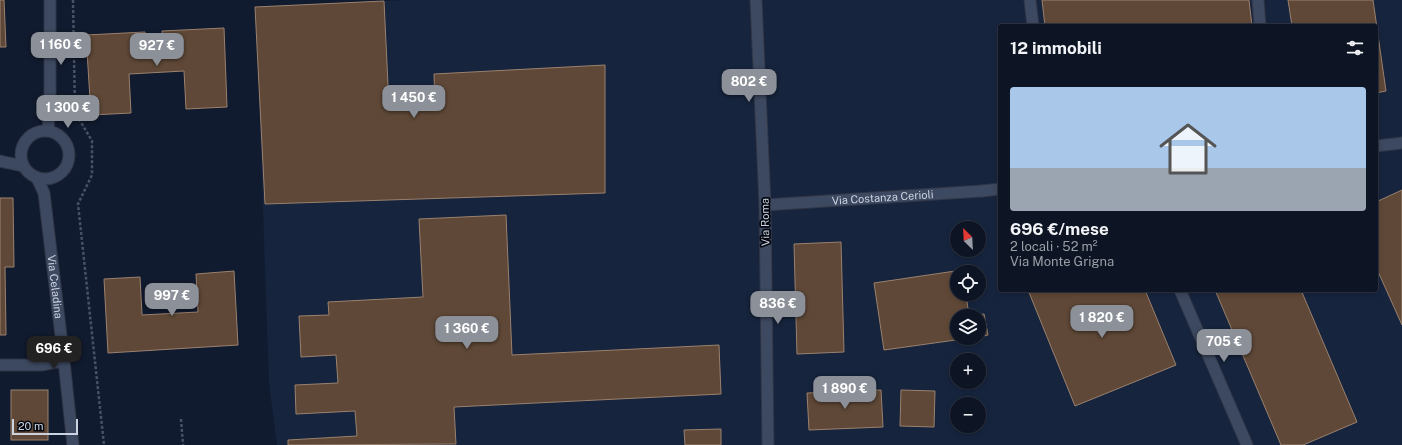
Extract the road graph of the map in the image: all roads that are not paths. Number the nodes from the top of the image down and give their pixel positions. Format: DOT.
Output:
graph roads {
  1 [pos="50,0"];
  2 [pos="756,0"];
  3 [pos="1030,0"];
  4 [pos="1258,0"];
  5 [pos="1033,24"];
  6 [pos="1260,24"];
  7 [pos="48,131"];
  8 [pos="1402,142"];
  9 [pos="1378,146"];
  10 [pos="0,161"];
  11 [pos="23,166"];
  12 [pos="37,178"];
  13 [pos="998,189"];
  14 [pos="765,205"];
  15 [pos="1181,292"];
  16 [pos="64,361"];
  17 [pos="0,365"];
  18 [pos="73,445"];
  19 [pos="768,445"];
  20 [pos="1247,445"];
  1 -- 7 [label="street"];
  2 -- 14 [label="street, Via Roma"];
  3 -- 5 [label="street"];
  4 -- 6 [label="street"];
  7 -- 11 [label="street"];
  7 -- 12 [label="street"];
  8 -- 9 [label="street"];
  10 -- 11 [label="street"];
  11 -- 12 [label="street"];
  12 -- 16 [label="street, Via Celadina"];
  13 -- 14 [label="street, Via Costanza Cerioli"];
  14 -- 19 [label="street, Via Roma"];
  15 -- 20 [label="street"];
  16 -- 17 [label="street"];
  16 -- 18 [label="street, Via Celadina"];
}
